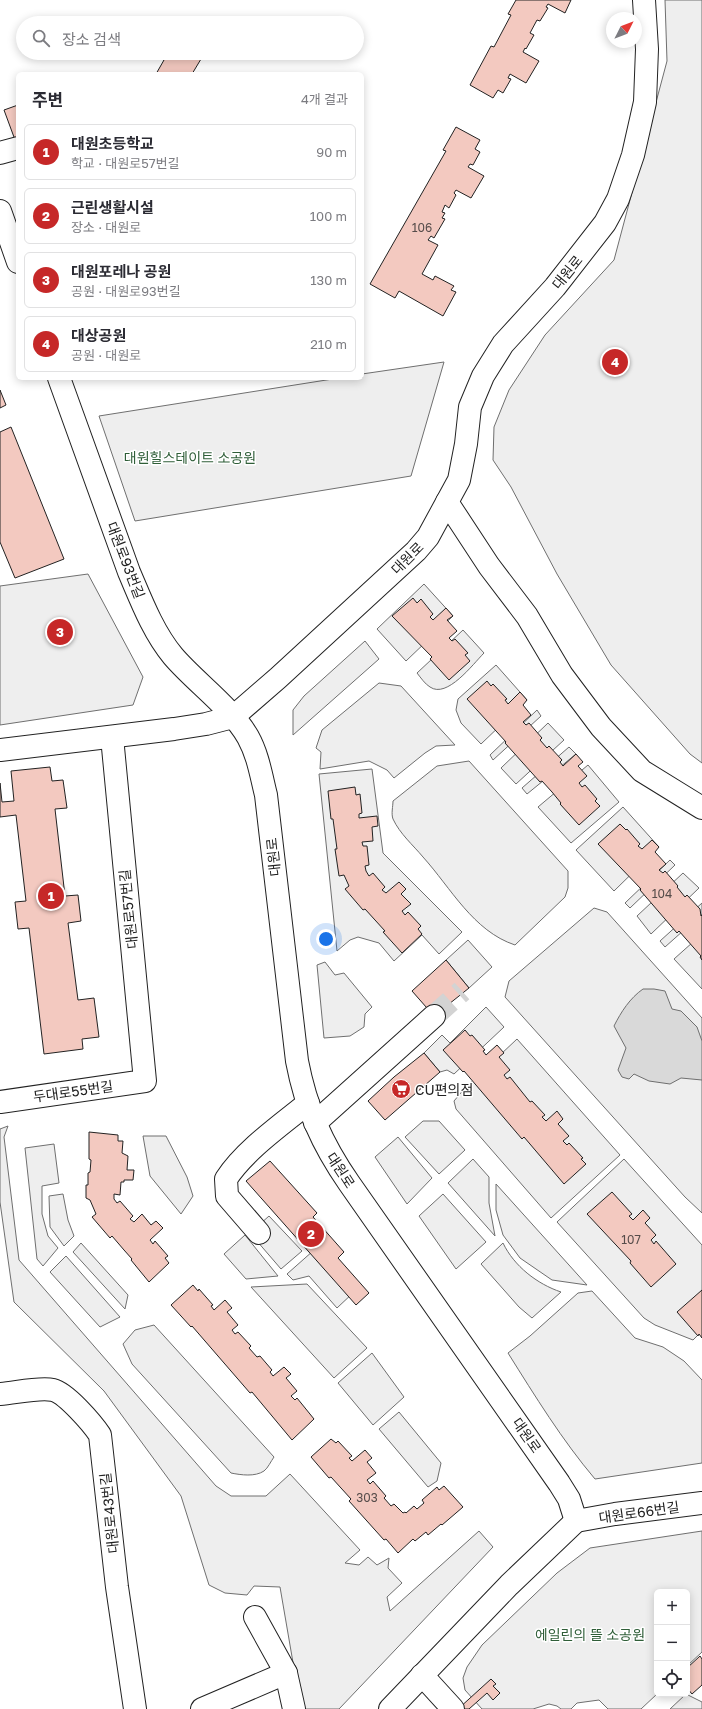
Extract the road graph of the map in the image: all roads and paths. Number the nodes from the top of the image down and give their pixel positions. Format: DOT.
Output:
graph roads {
  1 [pos="644,0"];
  2 [pos="16,149"];
  3 [pos="0,153"];
  4 [pos="0,211"];
  5 [pos="16,256"];
  6 [pos="60,380"];
  7 [pos="447,502"];
  8 [pos="233,717"];
  9 [pos="112,737"];
  10 [pos="0,750"];
  11 [pos="702,808"];
  12 [pos="434,1016"];
  13 [pos="145,1081"];
  14 [pos="0,1102"];
  15 [pos="311,1113"];
  16 [pos="259,1233"];
  17 [pos="0,1394"];
  18 [pos="702,1503"];
  19 [pos="576,1521"];
  20 [pos="255,1617"];
  21 [pos="286,1673"];
  22 [pos="422,1675"];
  23 [pos="135,1709"];
  24 [pos="202,1709"];
  25 [pos="294,1709"];
  26 [pos="390,1709"];
  27 [pos="453,1709"];
  1 -- 7 [label="street, 대원로"];
  2 -- 3 [label="street"];
  4 -- 5 [label="street"];
  6 -- 8 [label="street, 대원로93번길"];
  7 -- 8 [label="street, 대원로"];
  7 -- 11 [label="street"];
  8 -- 9 [label="street"];
  8 -- 15 [label="street, 대원로"];
  9 -- 10 [label="street"];
  9 -- 13 [label="street, 대원로57번길"];
  12 -- 15 [label="street"];
  13 -- 14 [label="street, 두대로55번길"];
  15 -- 16 [label="street"];
  15 -- 19 [label="street, 대원로"];
  17 -- 23 [label="street, 대원로43번길"];
  18 -- 19 [label="street, 대원로66번길"];
  19 -- 22 [label="street"];
  20 -- 21 [label="street"];
  21 -- 24 [label="street"];
  21 -- 25 [label="street"];
  22 -- 26 [label="street"];
  22 -- 27 [label="street"];
}
